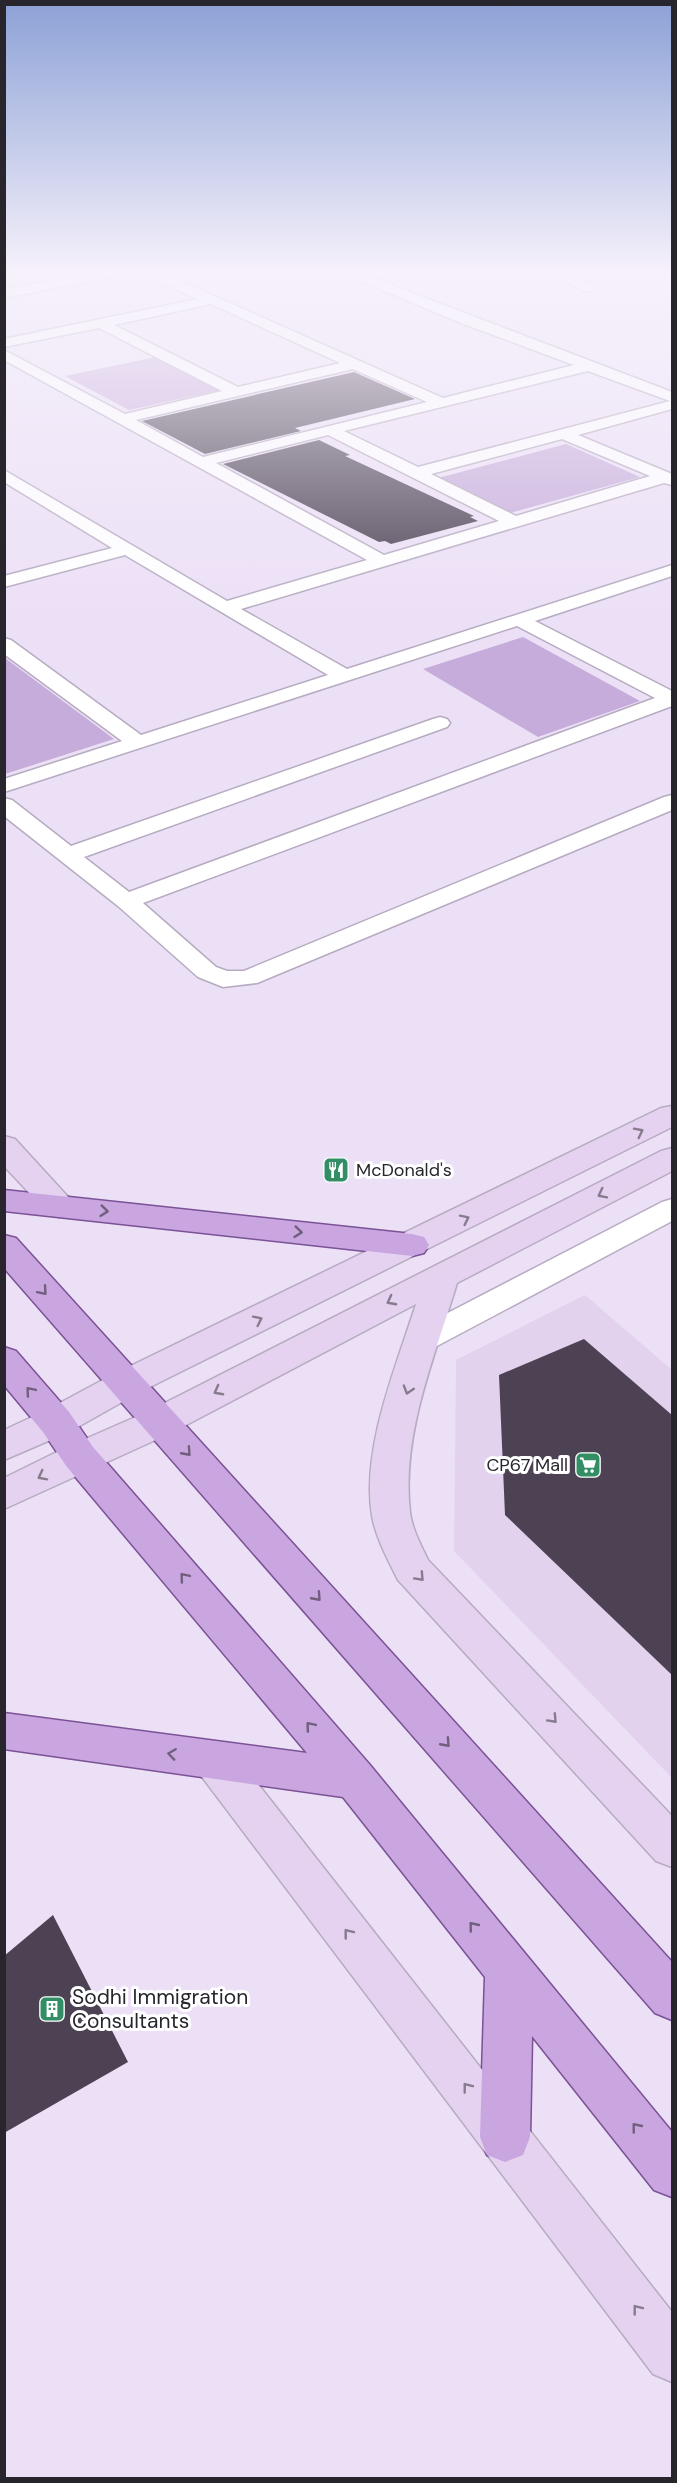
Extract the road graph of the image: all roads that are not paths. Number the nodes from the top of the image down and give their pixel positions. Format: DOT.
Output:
graph roads {
  1 [pos="58,384"];
  2 [pos="220,384"];
  3 [pos="270,384"];
  4 [pos="399,384"];
  5 [pos="518,384"];
  6 [pos="640,384"];
  7 [pos="236,392"];
  8 [pos="672,397"];
  9 [pos="442,403"];
  10 [pos="672,405"];
  11 [pos="122,419"];
  12 [pos="330,430"];
  13 [pos="563,434"];
  14 [pos="201,462"];
  15 [pos="415,473"];
  16 [pos="4,475"];
  17 [pos="669,479"];
  18 [pos="13,486"];
  19 [pos="515,522"];
  20 [pos="128,549"];
  21 [pos="384,562"];
  22 [pos="672,570"];
  23 [pos="4,582"];
  24 [pos="225,608"];
  25 [pos="519,620"];
  26 [pos="4,644"];
  27 [pos="345,676"];
  28 [pos="672,699"];
  29 [pos="440,723"];
  30 [pos="138,743"];
  31 [pos="4,786"];
  32 [pos="672,802"];
  33 [pos="4,805"];
  34 [pos="68,855"];
  35 [pos="126,901"];
  36 [pos="672,1115"];
  37 [pos="4,1146"];
  38 [pos="672,1158"];
  39 [pos="4,1200"];
  40 [pos="59,1206"];
  41 [pos="672,1209"];
  42 [pos="412,1245"];
  43 [pos="4,1246"];
  44 [pos="443,1274"];
  45 [pos="424,1339"];
  46 [pos="4,1360"];
  47 [pos="125,1384"];
  48 [pos="56,1422"];
  49 [pos="160,1422"];
  50 [pos="4,1446"];
  51 [pos="80,1457"];
  52 [pos="4,1495"];
  53 [pos="4,1731"];
  54 [pos="214,1760"];
  55 [pos="355,1779"];
  56 [pos="672,1846"];
  57 [pos="509,1970"];
  58 [pos="672,1997"];
  59 [pos="505,2137"];
  60 [pos="672,2172"];
  61 [pos="672,2355"];
  1 -- 11 [label="street"];
  2 -- 7 [label="street"];
  3 -- 7 [label="street"];
  4 -- 9 [label="street"];
  5 -- 9 [label="street"];
  6 -- 8 [label="street"];
  7 -- 11 [label="street"];
  9 -- 12 [label="street"];
  10 -- 13 [label="street"];
  11 -- 14 [label="street"];
  12 -- 14 [label="street"];
  12 -- 15 [label="street"];
  13 -- 15 [label="street"];
  13 -- 17 [label="street"];
  14 -- 21 [label="street"];
  15 -- 19 [label="street"];
  16 -- 18 [label="street"];
  17 -- 19 [label="street"];
  18 -- 20 [label="street"];
  19 -- 21 [label="street"];
  20 -- 23 [label="street"];
  20 -- 24 [label="street"];
  21 -- 24 [label="street"];
  22 -- 25 [label="street"];
  24 -- 27 [label="street"];
  25 -- 27 [label="street"];
  25 -- 28 [label="street"];
  26 -- 30 [label="street"];
  27 -- 30 [label="street"];
  28 -- 35 [label="street"];
  29 -- 34 [label="street"];
  30 -- 31 [label="street"];
  32 -- 35 [label="street"];
  33 -- 34 [label="street"];
  34 -- 35 [label="street"];
  42 -- 36 [label="main road, one-way"];
  37 -- 40 [label="main road"];
  38 -- 44 [label="main road, one-way"];
  39 -- 40 [label="main road"];
  40 -- 42 [label="main road, one-way"];
  41 -- 45 [label="street"];
  47 -- 42 [label="main road, one-way"];
  43 -- 47 [label="main road, one-way"];
  44 -- 45 [label="main road"];
  44 -- 49 [label="main road, one-way"];
  45 -- 56 [label="main road, one-way"];
  48 -- 46 [label="main road, one-way"];
  47 -- 48 [label="main road"];
  47 -- 49 [label="main road"];
  48 -- 50 [label="main road"];
  48 -- 51 [label="main road"];
  49 -- 51 [label="main road"];
  49 -- 58 [label="main road, one-way"];
  51 -- 52 [label="main road, one-way"];
  55 -- 51 [label="main road, one-way"];
  54 -- 53 [label="main road, one-way"];
  54 -- 55 [label="main road"];
  59 -- 54 [label="main road, one-way"];
  57 -- 55 [label="main road, one-way"];
  57 -- 59 [label="main road"];
  60 -- 57 [label="main road, one-way"];
  61 -- 59 [label="main road, one-way"];
}
